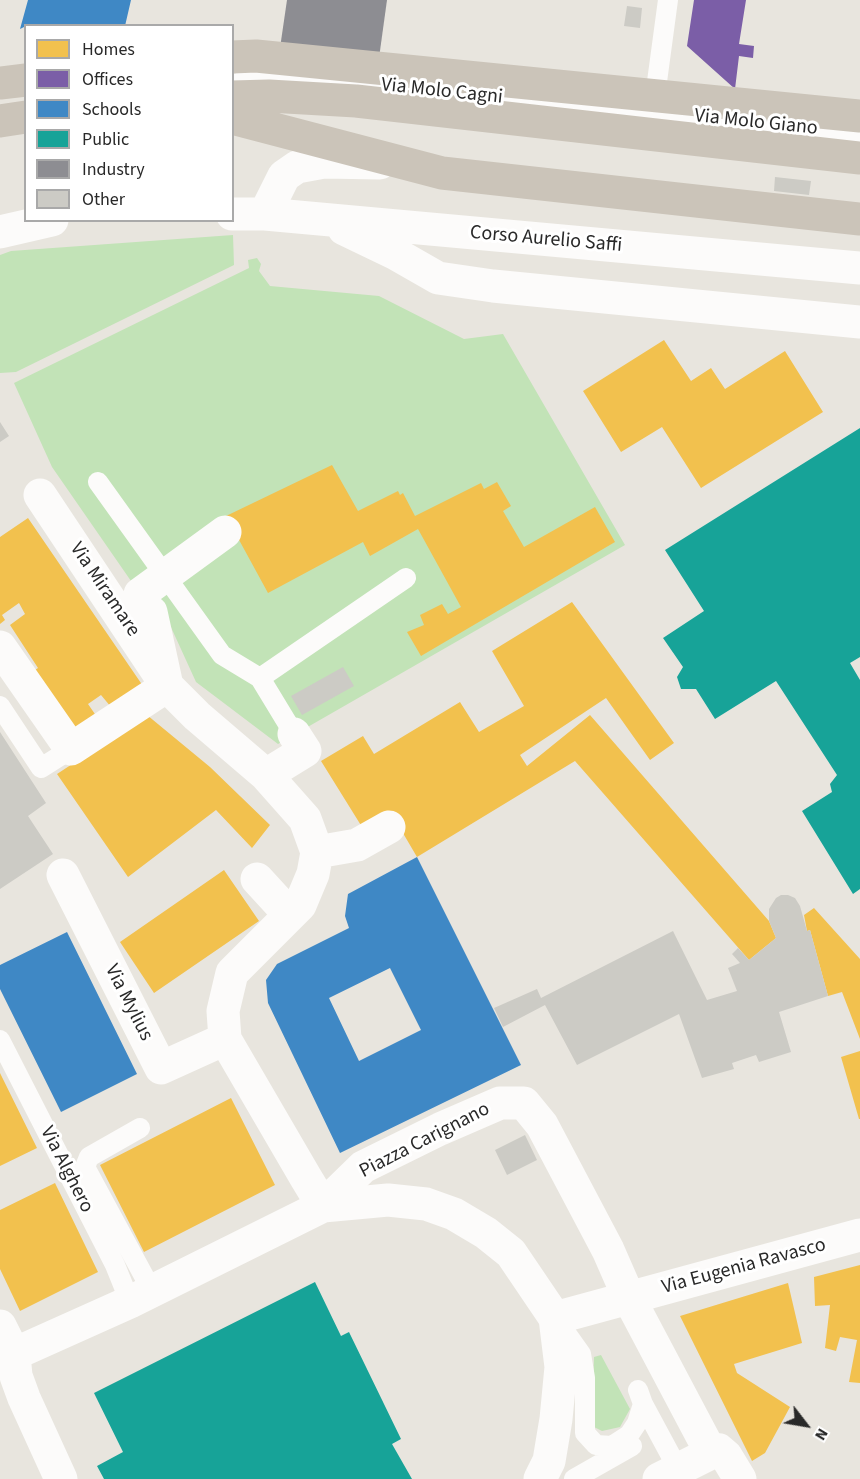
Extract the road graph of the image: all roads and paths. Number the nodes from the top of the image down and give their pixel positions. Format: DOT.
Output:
graph roads {
  1 [pos="668,0"];
  2 [pos="234,57"];
  3 [pos="24,80"];
  4 [pos="0,83"];
  5 [pos="234,84"];
  6 [pos="234,97"];
  7 [pos="652,112"];
  8 [pos="860,116"];
  9 [pos="234,119"];
  10 [pos="24,120"];
  11 [pos="0,122"];
  12 [pos="860,134"];
  13 [pos="860,158"];
  14 [pos="860,204"];
  15 [pos="234,214"];
  16 [pos="265,214"];
  17 [pos="860,219"];
  18 [pos="324,220"];
  19 [pos="43,222"];
  20 [pos="0,232"];
  21 [pos="860,268"];
  22 [pos="860,322"];
  23 [pos="98,482"];
  24 [pos="40,495"];
  25 [pos="225,532"];
  26 [pos="406,578"];
  27 [pos="152,594"];
  28 [pos="0,647"];
  29 [pos="260,678"];
  30 [pos="167,686"];
  31 [pos="0,706"];
  32 [pos="294,734"];
  33 [pos="70,749"];
  34 [pos="266,775"];
  35 [pos="389,827"];
  36 [pos="317,852"];
  37 [pos="63,875"];
  38 [pos="257,879"];
  39 [pos="290,915"];
  40 [pos="225,1039"];
  41 [pos="0,1040"];
  42 [pos="140,1128"];
  43 [pos="323,1206"];
  44 [pos="860,1235"];
  45 [pos="141,1297"];
  46 [pos="629,1298"];
  47 [pos="555,1318"];
  48 [pos="5,1347"];
  49 [pos="641,1397"];
  50 [pos="711,1453"];
  51 [pos="668,1474"];
  52 [pos="61,1479"];
  53 [pos="540,1479"];
  54 [pos="574,1479"];
  55 [pos="740,1479"];
  1 -- 7 [label="lane"];
  2 -- 8 [label="highway"];
  3 -- 4 [label="highway"];
  5 -- 7 [label="lane, Via Molo Cagni"];
  6 -- 13 [label="highway"];
  7 -- 12 [label="lane, Via Molo Giano"];
  9 -- 17 [label="highway"];
  10 -- 11 [label="highway"];
  14 -- 16 [label="street"];
  15 -- 16 [label="street, Corso Aurelio Saffi"];
  16 -- 18 [label="street, Corso Aurelio Saffi"];
  18 -- 21 [label="street, Corso Aurelio Saffi"];
  18 -- 22 [label="street"];
  19 -- 20 [label="street"];
  23 -- 27 [label="lane"];
  24 -- 30 [label="street, Via Miramare"];
  25 -- 27 [label="street"];
  26 -- 29 [label="lane"];
  27 -- 29 [label="lane"];
  27 -- 30 [label="street, Via Miramare"];
  28 -- 33 [label="street"];
  29 -- 32 [label="lane"];
  30 -- 33 [label="street"];
  30 -- 34 [label="street, Via Miramare"];
  31 -- 33 [label="lane"];
  32 -- 34 [label="street"];
  34 -- 36 [label="street"];
  35 -- 36 [label="street"];
  36 -- 39 [label="street"];
  37 -- 40 [label="street, Via Mylius"];
  38 -- 39 [label="street"];
  39 -- 40 [label="street"];
  40 -- 43 [label="street"];
  41 -- 45 [label="lane, Via Alghero"];
  42 -- 45 [label="lane, Via Alghero"];
  43 -- 45 [label="street"];
  43 -- 46 [label="street, Piazza Carignano"];
  43 -- 47 [label="street, Piazza Carignano"];
  44 -- 46 [label="street, Via Eugenia Ravasco"];
  45 -- 48 [label="street"];
  46 -- 47 [label="street"];
  46 -- 50 [label="street, Piazza Carignano"];
  47 -- 49 [label="lane, Piazza Carignano"];
  47 -- 53 [label="street, Piazza Carignano"];
  48 -- 52 [label="street"];
  49 -- 51 [label="lane"];
  49 -- 54 [label="lane"];
  50 -- 51 [label="street"];
  50 -- 55 [label="street"];
}
